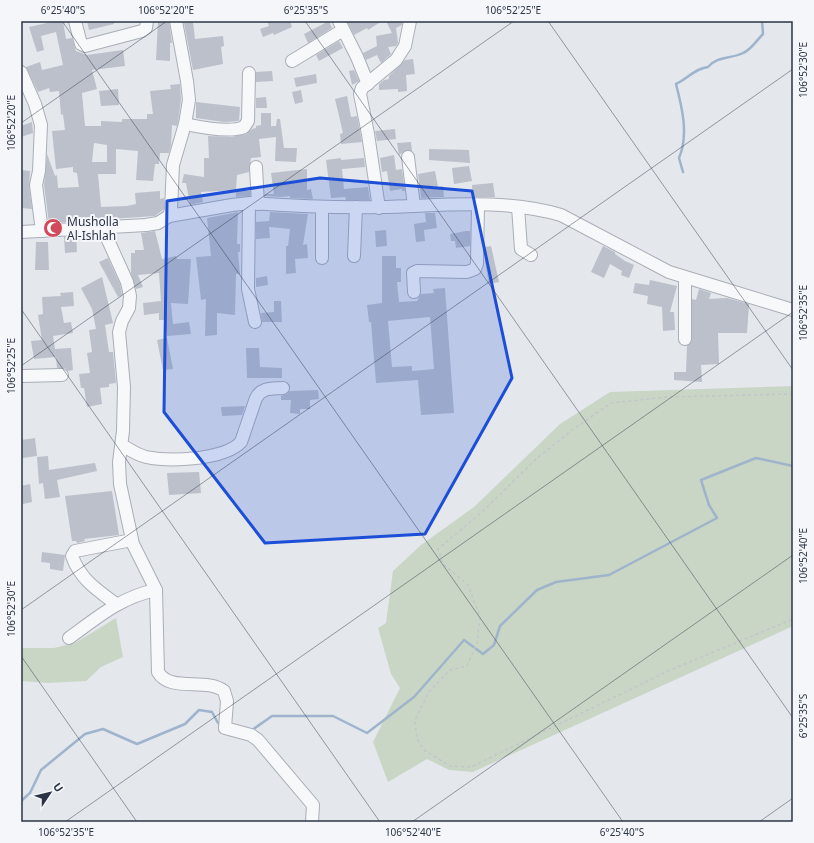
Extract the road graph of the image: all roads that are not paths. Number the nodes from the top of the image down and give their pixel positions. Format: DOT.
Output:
graph roads {
  1 [pos="75,21"];
  2 [pos="147,21"];
  3 [pos="176,21"];
  4 [pos="410,21"];
  5 [pos="341,26"];
  6 [pos="292,61"];
  7 [pos="21,72"];
  8 [pos="249,73"];
  9 [pos="368,84"];
  10 [pos="185,124"];
  11 [pos="408,157"];
  12 [pos="256,167"];
  13 [pos="253,204"];
  14 [pos="478,205"];
  15 [pos="322,206"];
  16 [pos="414,206"];
  17 [pos="356,207"];
  18 [pos="518,207"];
  19 [pos="379,208"];
  20 [pos="169,216"];
  21 [pos="103,229"];
  22 [pos="42,231"];
  23 [pos="21,232"];
  24 [pos="531,255"];
  25 [pos="354,256"];
  26 [pos="322,258"];
  27 [pos="686,278"];
  28 [pos="414,292"];
  29 [pos="793,310"];
  30 [pos="255,322"];
  31 [pos="685,339"];
  32 [pos="62,375"];
  33 [pos="21,376"];
  34 [pos="284,388"];
  35 [pos="122,445"];
  36 [pos="132,540"];
  37 [pos="156,590"];
  38 [pos="116,604"];
  39 [pos="70,638"];
  40 [pos="312,822"];
  1 -- 2 [label="street"];
  3 -- 10 [label="street"];
  4 -- 9 [label="street"];
  5 -- 6 [label="street"];
  5 -- 9 [label="street"];
  7 -- 22 [label="street"];
  8 -- 10 [label="street"];
  9 -- 19 [label="street"];
  10 -- 20 [label="street"];
  11 -- 16 [label="street"];
  12 -- 13 [label="street"];
  13 -- 15 [label="street"];
  13 -- 20 [label="street"];
  13 -- 30 [label="street"];
  14 -- 16 [label="street"];
  14 -- 18 [label="street"];
  14 -- 28 [label="street"];
  15 -- 17 [label="street"];
  15 -- 26 [label="street"];
  16 -- 19 [label="street"];
  17 -- 19 [label="street"];
  17 -- 25 [label="street"];
  18 -- 24 [label="street"];
  18 -- 27 [label="street"];
  20 -- 21 [label="street"];
  21 -- 22 [label="street"];
  21 -- 35 [label="street"];
  22 -- 23 [label="street"];
  27 -- 29 [label="street"];
  27 -- 31 [label="street"];
  32 -- 33 [label="street"];
  34 -- 35 [label="street"];
  35 -- 36 [label="street"];
  36 -- 37 [label="street"];
  36 -- 38 [label="street"];
  37 -- 38 [label="street"];
  37 -- 40 [label="street"];
  38 -- 39 [label="street"];
}
